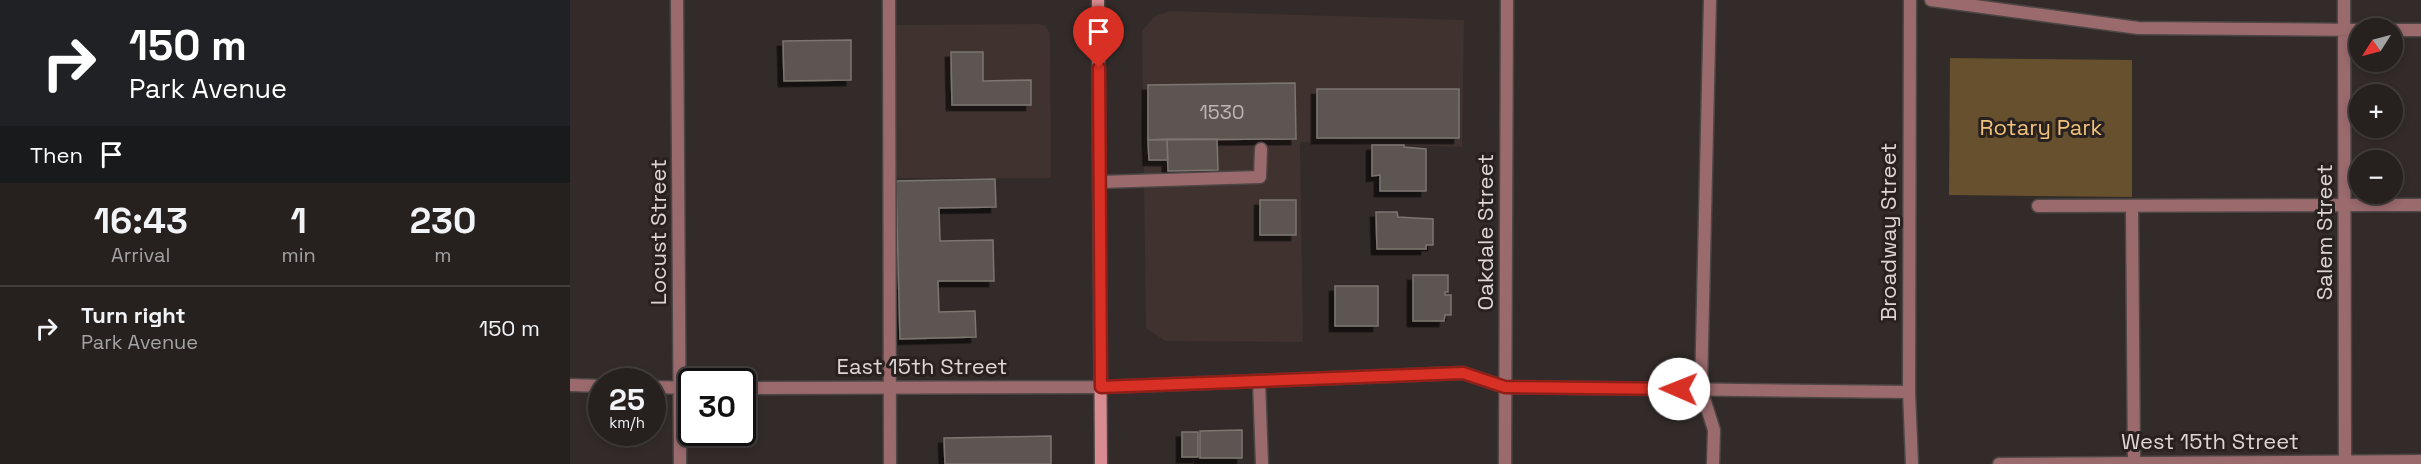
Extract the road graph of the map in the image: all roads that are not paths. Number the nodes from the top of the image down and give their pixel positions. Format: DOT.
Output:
graph roads {
  1 [pos="677,0"];
  2 [pos="889,0"];
  3 [pos="1098,0"];
  4 [pos="1507,0"];
  5 [pos="1710,0"];
  6 [pos="1910,0"];
  7 [pos="1930,0"];
  8 [pos="2344,0"];
  9 [pos="2345,30"];
  10 [pos="2349,30"];
  11 [pos="2403,30"];
  12 [pos="2421,30"];
  13 [pos="1261,149"];
  14 [pos="1100,182"];
  15 [pos="2421,204"];
  16 [pos="2345,205"];
  17 [pos="2038,206"];
  18 [pos="2132,206"];
  19 [pos="686,368"];
  20 [pos="1259,381"];
  21 [pos="570,385"];
  22 [pos="588,386"];
  23 [pos="890,387"];
  24 [pos="1101,387"];
  25 [pos="1505,387"];
  26 [pos="756,388"];
  27 [pos="1701,389"];
  28 [pos="1909,392"];
  29 [pos="681,446"];
  30 [pos="2421,461"];
  31 [pos="2134,463"];
  32 [pos="2345,463"];
  33 [pos="680,464"];
  34 [pos="890,464"];
  35 [pos="1101,464"];
  36 [pos="1262,464"];
  37 [pos="1504,464"];
  38 [pos="1713,464"];
  39 [pos="1912,464"];
  40 [pos="1999,464"];
  1 -- 19 [label="street, Locust Street"];
  2 -- 23 [label="street"];
  3 -- 14 [label="main road"];
  4 -- 25 [label="street, Oakdale Street"];
  5 -- 27 [label="street"];
  6 -- 28 [label="street, Broadway Street"];
  7 -- 9 [label="street"];
  8 -- 9 [label="street, Salem Street"];
  9 -- 10 [label="street"];
  9 -- 16 [label="street, Salem Street"];
  11 -- 12 [label="street"];
  13 -- 14 [label="street"];
  14 -- 24 [label="main road"];
  15 -- 16 [label="street"];
  16 -- 18 [label="street"];
  16 -- 32 [label="street, Salem Street"];
  17 -- 18 [label="street"];
  18 -- 31 [label="street"];
  20 -- 24 [label="street"];
  20 -- 25 [label="street"];
  20 -- 36 [label="street"];
  21 -- 22 [label="street"];
  23 -- 24 [label="street, East 15th Street"];
  23 -- 26 [label="street, East 15th Street"];
  23 -- 34 [label="street"];
  24 -- 35 [label="main road"];
  25 -- 27 [label="street"];
  25 -- 37 [label="street, Oakdale Street"];
  27 -- 28 [label="street"];
  27 -- 38 [label="street"];
  28 -- 39 [label="street, Broadway Street"];
  29 -- 33 [label="street, Locust Street"];
  30 -- 32 [label="street, West 15th Street"];
  31 -- 32 [label="street, West 15th Street"];
  31 -- 40 [label="street, West 15th Street"];
}
